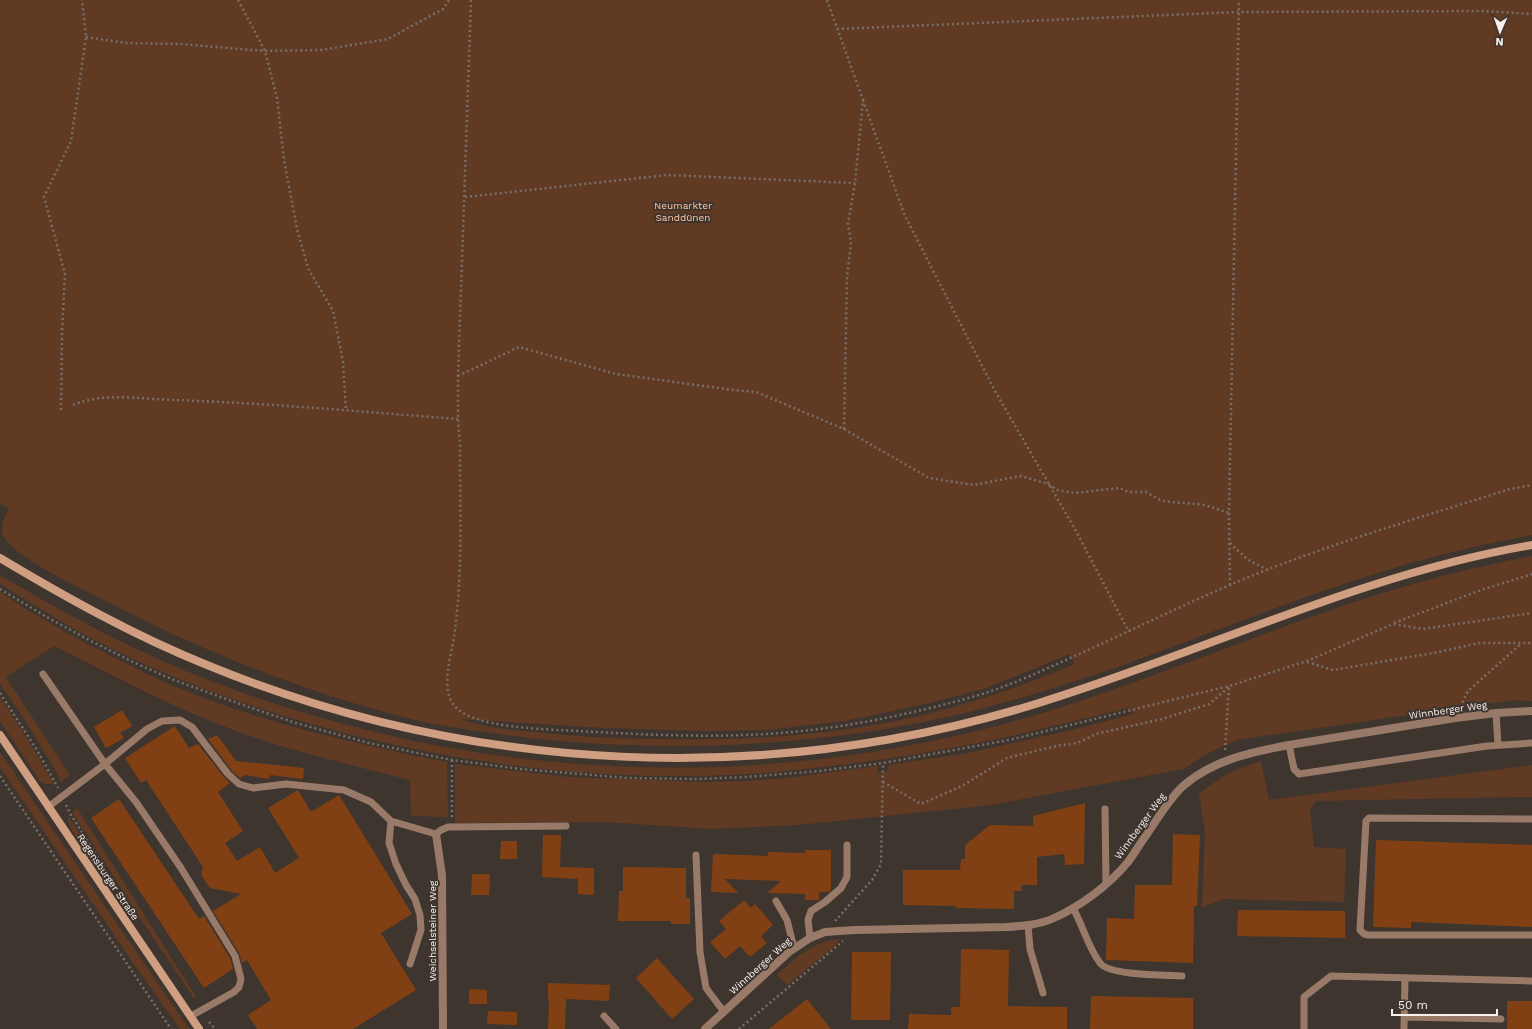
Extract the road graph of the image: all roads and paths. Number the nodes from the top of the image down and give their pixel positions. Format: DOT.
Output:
graph roads {
  1 [pos="82,0"];
  2 [pos="238,0"];
  3 [pos="449,0"];
  4 [pos="470,0"];
  5 [pos="827,0"];
  6 [pos="1239,0"];
  7 [pos="1238,12"];
  8 [pos="1532,14"];
  9 [pos="837,29"];
  10 [pos="86,37"];
  11 [pos="265,51"];
  12 [pos="863,100"];
  13 [pos="855,183"];
  14 [pos="465,197"];
  15 [pos="458,376"];
  16 [pos="73,404"];
  17 [pos="61,410"];
  18 [pos="346,411"];
  19 [pos="458,419"];
  20 [pos="844,429"];
  21 [pos="1048,484"];
  22 [pos="1532,485"];
  23 [pos="1230,513"];
  24 [pos="1230,543"];
  25 [pos="1532,545"];
  26 [pos="0,558"];
  27 [pos="1269,570"];
  28 [pos="1532,574"];
  29 [pos="1230,584"];
  30 [pos="0,589"];
  31 [pos="1532,613"];
  32 [pos="1393,624"];
  33 [pos="1129,632"];
  34 [pos="1523,643"];
  35 [pos="1532,643"];
  36 [pos="1307,661"];
  37 [pos="43,674"];
  38 [pos="1229,686"];
  39 [pos="0,693"];
  40 [pos="1532,711"];
  41 [pos="1496,713"];
  42 [pos="1455,718"];
  43 [pos="0,735"];
  44 [pos="1532,743"];
  45 [pos="1289,745"];
  46 [pos="1498,745"];
  47 [pos="452,760"];
  48 [pos="1224,761"];
  49 [pos="883,762"];
  50 [pos="105,764"];
  51 [pos="0,776"];
  52 [pos="883,782"];
  53 [pos="63,796"];
  54 [pos="48,807"];
  55 [pos="1105,809"];
  56 [pos="1532,819"];
  57 [pos="391,821"];
  58 [pos="566,826"];
  59 [pos="452,827"];
  60 [pos="436,834"];
  61 [pos="847,845"];
  62 [pos="696,855"];
  63 [pos="107,871"];
  64 [pos="1106,884"];
  65 [pos="776,901"];
  66 [pos="1073,908"];
  67 [pos="1028,925"];
  68 [pos="855,930"];
  69 [pos="825,932"];
  70 [pos="1532,935"];
  71 [pos="810,938"];
  72 [pos="794,948"];
  73 [pos="410,964"];
  74 [pos="1182,976"];
  75 [pos="1406,978"];
  76 [pos="1532,981"];
  77 [pos="1043,993"];
  78 [pos="200,1011"];
  79 [pos="724,1012"];
  80 [pos="191,1016"];
  81 [pos="604,1016"];
  82 [pos="1405,1017"];
  83 [pos="1502,1019"];
  84 [pos="172,1029"];
  85 [pos="199,1029"];
  86 [pos="215,1029"];
  87 [pos="442,1029"];
  88 [pos="616,1029"];
  89 [pos="705,1029"];
  90 [pos="739,1029"];
  91 [pos="1304,1029"];
  92 [pos="1404,1029"];
  1 -- 10 [label="path"];
  2 -- 11 [label="path"];
  3 -- 11 [label="path"];
  4 -- 14 [label="path"];
  5 -- 9 [label="path"];
  6 -- 7 [label="path"];
  7 -- 8 [label="path"];
  7 -- 9 [label="path"];
  7 -- 23 [label="path"];
  9 -- 12 [label="path"];
  10 -- 11 [label="path"];
  10 -- 17 [label="path"];
  11 -- 18 [label="path"];
  12 -- 13 [label="path"];
  12 -- 21 [label="path"];
  13 -- 14 [label="path"];
  13 -- 20 [label="path"];
  14 -- 15 [label="path"];
  15 -- 19 [label="path"];
  15 -- 20 [label="path"];
  16 -- 18 [label="path"];
  18 -- 19 [label="path"];
  19 -- 33 [label="path"];
  20 -- 21 [label="path"];
  21 -- 23 [label="path"];
  21 -- 33 [label="path"];
  22 -- 27 [label="path"];
  23 -- 24 [label="path"];
  24 -- 27 [label="path"];
  24 -- 29 [label="path"];
  25 -- 26 [label="main road"];
  27 -- 29 [label="path"];
  28 -- 32 [label="path"];
  29 -- 33 [label="path"];
  30 -- 47 [label="path"];
  31 -- 32 [label="path"];
  32 -- 36 [label="path"];
  34 -- 35 [label="path"];
  34 -- 36 [label="path"];
  34 -- 42 [label="path"];
  36 -- 38 [label="path"];
  37 -- 50 [label="lane"];
  38 -- 48 [label="path"];
  38 -- 49 [label="path"];
  38 -- 52 [label="path"];
  39 -- 53 [label="path"];
  40 -- 41 [label="street, Winnberger Weg"];
  41 -- 42 [label="street, Winnberger Weg"];
  41 -- 46 [label="lane"];
  42 -- 45 [label="street, Winnberger Weg"];
  43 -- 54 [label="main road, Regensburger Straße"];
  44 -- 46 [label="lane"];
  45 -- 46 [label="lane"];
  45 -- 48 [label="street, Winnberger Weg"];
  47 -- 49 [label="path"];
  47 -- 59 [label="path"];
  48 -- 64 [label="street, Winnberger Weg"];
  49 -- 52 [label="path"];
  50 -- 53 [label="lane"];
  50 -- 57 [label="lane"];
  50 -- 78 [label="lane"];
  51 -- 84 [label="path"];
  52 -- 69 [label="path"];
  53 -- 54 [label="lane"];
  53 -- 63 [label="path"];
  54 -- 80 [label="main road, Regensburger Straße"];
  55 -- 64 [label="lane"];
  56 -- 70 [label="lane"];
  57 -- 60 [label="lane"];
  57 -- 73 [label="lane"];
  58 -- 59 [label="lane"];
  59 -- 60 [label="lane"];
  60 -- 87 [label="street, Weichselsteiner Weg"];
  61 -- 71 [label="lane"];
  62 -- 79 [label="lane"];
  64 -- 66 [label="street, Winnberger Weg"];
  65 -- 72 [label="lane"];
  66 -- 67 [label="street, Winnberger Weg"];
  66 -- 74 [label="lane"];
  67 -- 68 [label="street, Winnberger Weg"];
  67 -- 77 [label="lane"];
  68 -- 69 [label="street, Winnberger Weg"];
  68 -- 90 [label="path"];
  69 -- 71 [label="street, Winnberger Weg"];
  71 -- 72 [label="street, Winnberger Weg"];
  72 -- 79 [label="street, Winnberger Weg"];
  75 -- 76 [label="lane"];
  75 -- 82 [label="lane"];
  75 -- 91 [label="lane"];
  78 -- 80 [label="lane"];
  78 -- 86 [label="path"];
  79 -- 89 [label="street, Winnberger Weg"];
  80 -- 85 [label="main road, Regensburger Straße"];
  81 -- 88 [label="lane"];
  82 -- 83 [label="lane"];
  82 -- 92 [label="lane"];
}
